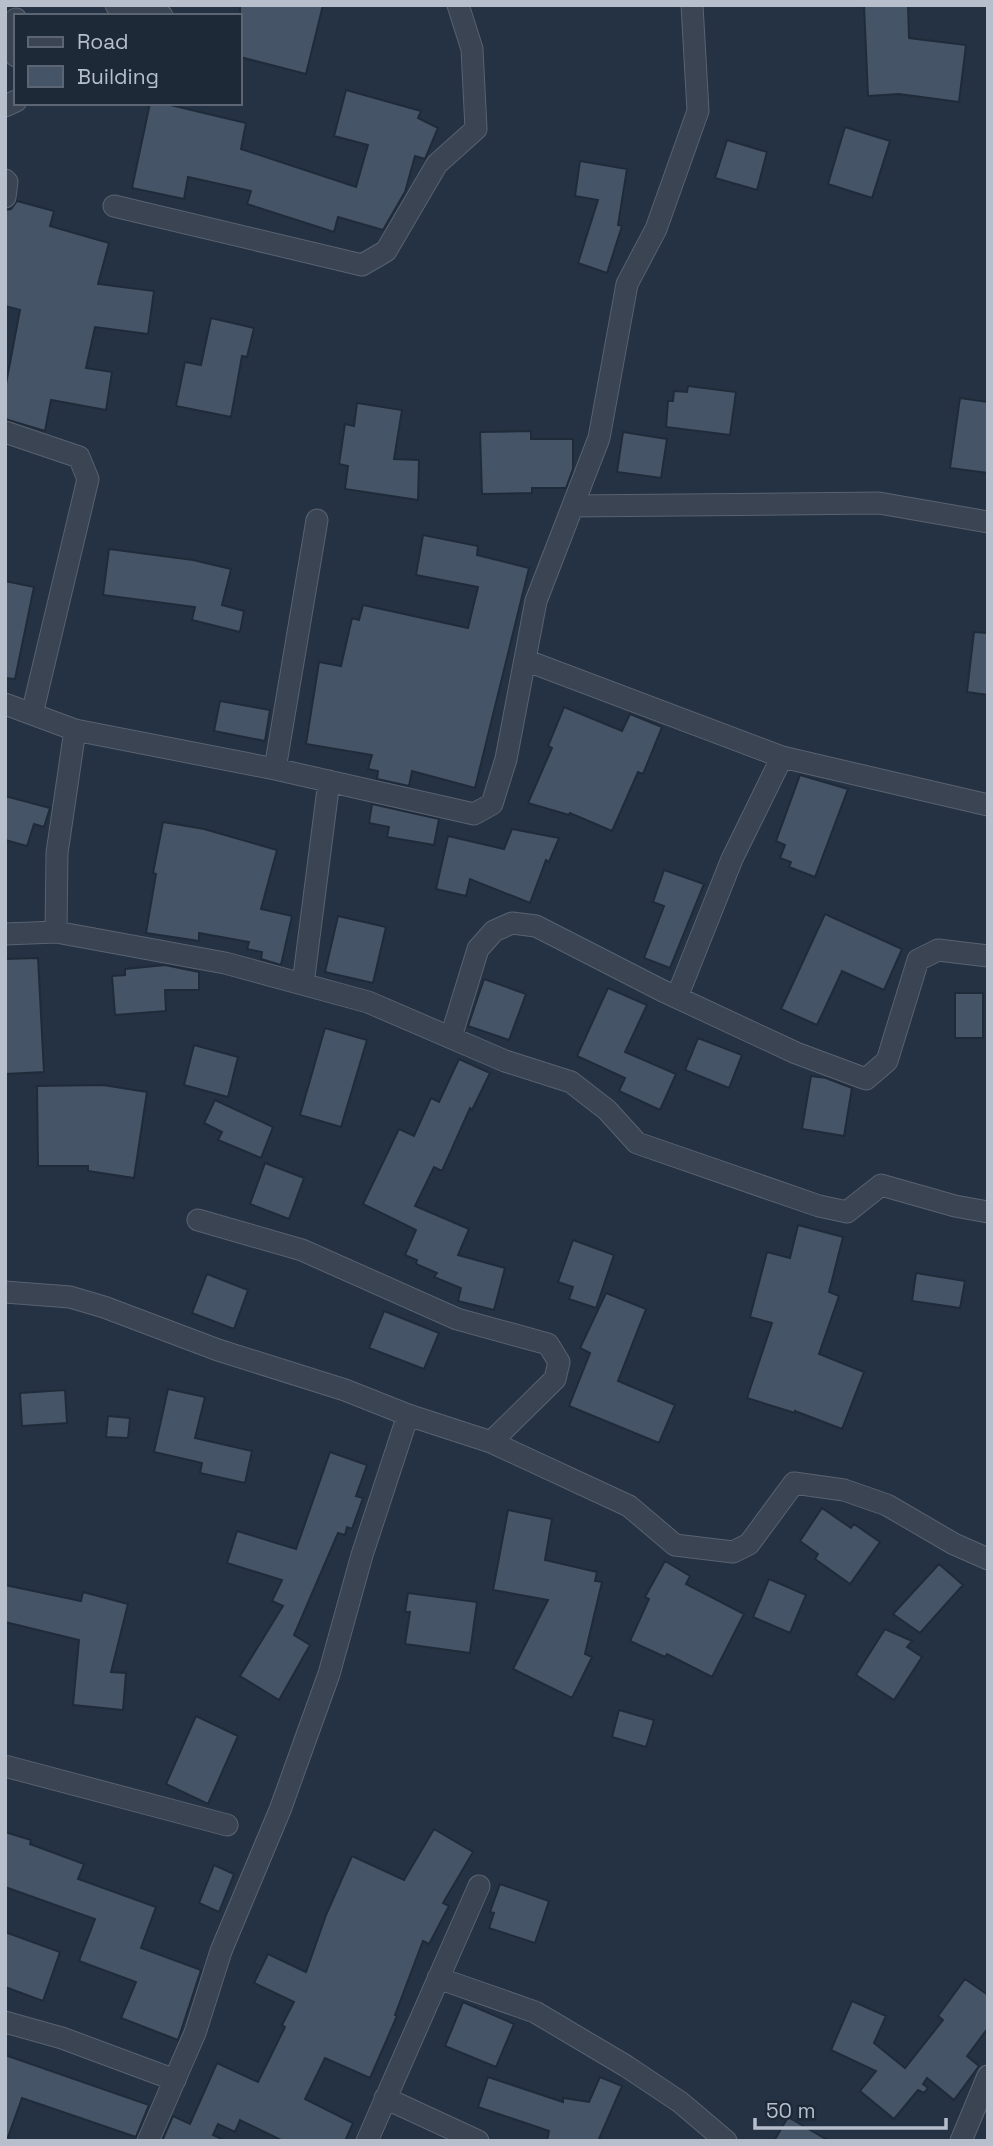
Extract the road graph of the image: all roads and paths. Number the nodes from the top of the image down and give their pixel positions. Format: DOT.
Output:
graph roads {
  1 [pos="116,5"];
  2 [pos="457,5"];
  3 [pos="692,5"];
  4 [pos="154,14"];
  5 [pos="14,22"];
  6 [pos="14,53"];
  7 [pos="5,180"];
  8 [pos="5,197"];
  9 [pos="114,206"];
  10 [pos="5,432"];
  11 [pos="573,506"];
  12 [pos="317,520"];
  13 [pos="988,522"];
  14 [pos="524,660"];
  15 [pos="5,704"];
  16 [pos="32,714"];
  17 [pos="75,730"];
  18 [pos="782,757"];
  19 [pos="275,769"];
  20 [pos="329,781"];
  21 [pos="988,805"];
  22 [pos="56,932"];
  23 [pos="5,934"];
  24 [pos="988,956"];
  25 [pos="303,985"];
  26 [pos="677,997"];
  27 [pos="451,1037"];
  28 [pos="988,1212"];
  29 [pos="198,1220"];
  30 [pos="5,1292"];
  31 [pos="408,1415"];
  32 [pos="491,1442"];
  33 [pos="988,1559"];
  34 [pos="5,1766"];
  35 [pos="227,1825"];
  36 [pos="478,1886"];
  37 [pos="438,1978"];
  38 [pos="5,2022"];
  39 [pos="988,2076"];
  40 [pos="175,2080"];
  41 [pos="385,2098"];
  42 [pos="148,2141"];
  43 [pos="367,2141"];
  44 [pos="478,2141"];
  45 [pos="726,2141"];
  46 [pos="961,2141"];
  1 -- 4 [label="street"];
  2 -- 9 [label="street"];
  3 -- 11 [label="street"];
  5 -- 6 [label="street"];
  7 -- 8 [label="street"];
  10 -- 16 [label="street"];
  11 -- 13 [label="street"];
  11 -- 14 [label="street"];
  12 -- 19 [label="street"];
  14 -- 18 [label="street"];
  14 -- 20 [label="street"];
  15 -- 16 [label="street"];
  16 -- 17 [label="street"];
  17 -- 19 [label="street"];
  17 -- 22 [label="street"];
  18 -- 21 [label="street"];
  18 -- 26 [label="street"];
  19 -- 20 [label="street"];
  20 -- 25 [label="street"];
  22 -- 23 [label="street"];
  22 -- 25 [label="street"];
  24 -- 26 [label="street"];
  25 -- 27 [label="street"];
  26 -- 27 [label="street"];
  27 -- 28 [label="street"];
  29 -- 32 [label="street"];
  30 -- 31 [label="street"];
  31 -- 32 [label="street"];
  31 -- 40 [label="street"];
  32 -- 33 [label="street"];
  34 -- 35 [label="street"];
  36 -- 37 [label="street"];
  37 -- 41 [label="street"];
  37 -- 45 [label="street"];
  38 -- 40 [label="street"];
  39 -- 46 [label="street"];
  40 -- 42 [label="street"];
  41 -- 43 [label="street"];
  41 -- 44 [label="street"];
}
